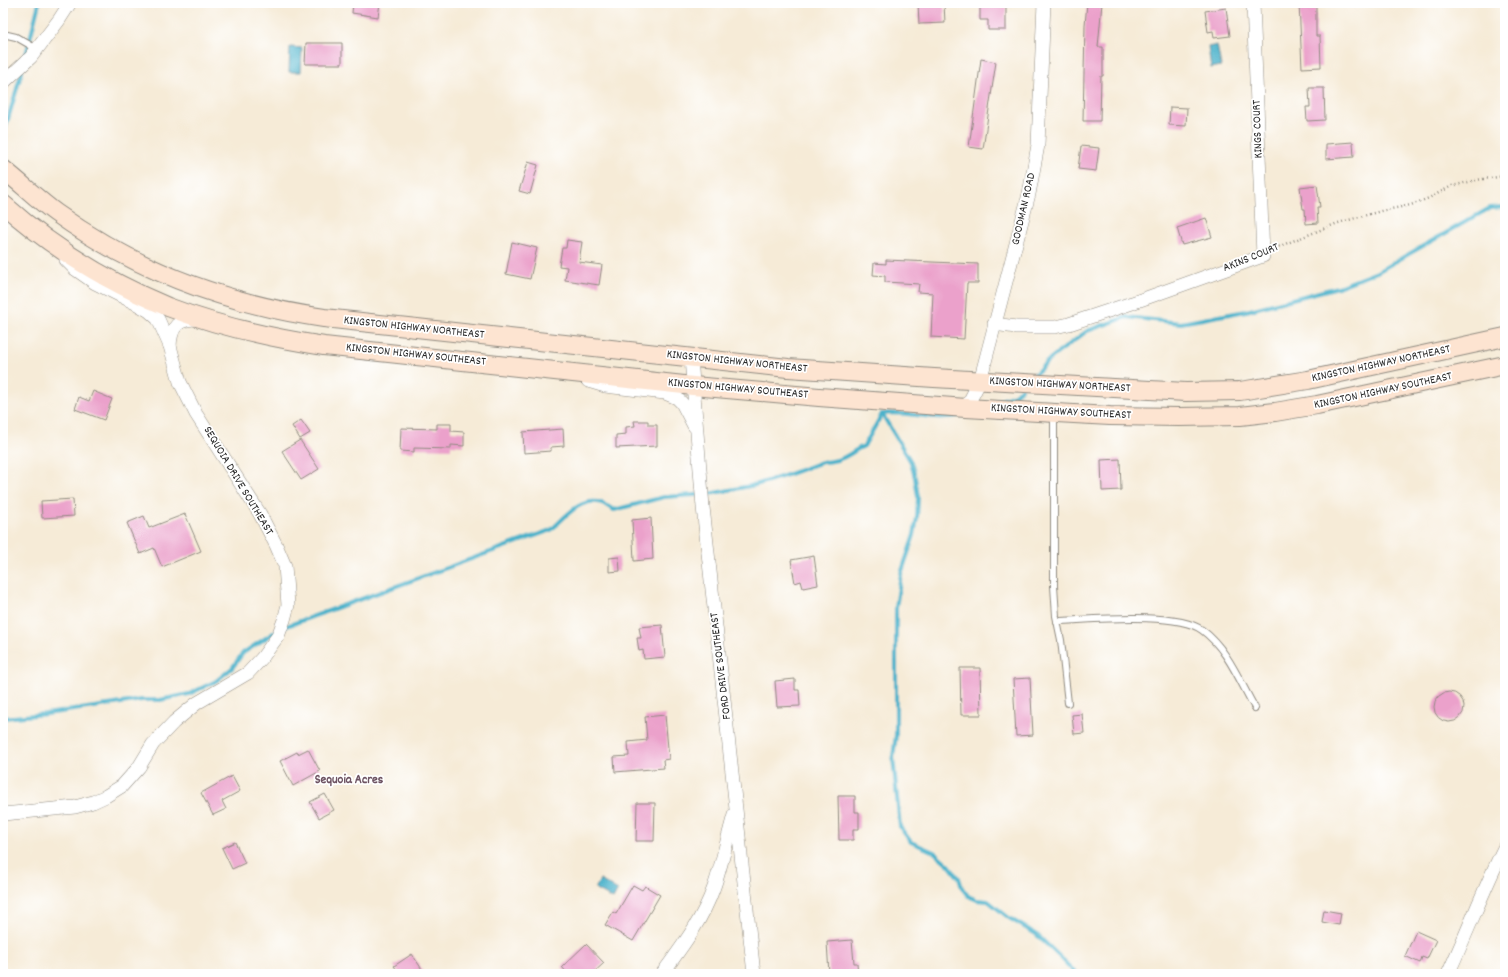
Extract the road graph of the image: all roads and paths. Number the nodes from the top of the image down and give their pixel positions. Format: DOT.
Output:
graph roads {
  1 [pos="70,3"];
  2 [pos="1044,3"];
  3 [pos="1253,3"];
  4 [pos="3,34"];
  5 [pos="37,49"];
  6 [pos="3,83"];
  7 [pos="3,169"];
  8 [pos="1505,176"];
  9 [pos="3,204"];
  10 [pos="34,230"];
  11 [pos="1263,256"];
  12 [pos="205,319"];
  13 [pos="994,324"];
  14 [pos="1505,337"];
  15 [pos="170,346"];
  16 [pos="691,358"];
  17 [pos="1505,365"];
  18 [pos="532,368"];
  19 [pos="980,381"];
  20 [pos="693,386"];
  21 [pos="966,408"];
  22 [pos="1054,412"];
  23 [pos="698,432"];
  24 [pos="1057,621"];
  25 [pos="1068,703"];
  26 [pos="1255,708"];
  27 [pos="735,810"];
  28 [pos="3,814"];
  29 [pos="1505,846"];
  30 [pos="662,974"];
  31 [pos="754,974"];
  32 [pos="1448,974"];
  1 -- 5 [label="street"];
  2 -- 13 [label="street, GOODMAN ROAD"];
  3 -- 11 [label="street, KINGS COURT"];
  4 -- 5 [label="lane"];
  5 -- 6 [label="street"];
  7 -- 16 [label="main road, KINGSTON HIGHWAY NORTHEAST"];
  8 -- 11 [label="path, AKINS COURT"];
  9 -- 10 [label="main road, KINGSTON HIGHWAY SOUTHEAST"];
  10 -- 12 [label="main road, KINGSTON HIGHWAY SOUTHEAST"];
  10 -- 15 [label="street, SEQUOIA DRIVE SOUTHEAST"];
  11 -- 13 [label="street, AKINS COURT"];
  12 -- 15 [label="street"];
  12 -- 18 [label="main road, KINGSTON HIGHWAY SOUTHEAST"];
  13 -- 19 [label="street, GOODMAN ROAD"];
  14 -- 19 [label="main road, KINGSTON HIGHWAY NORTHEAST"];
  15 -- 28 [label="street, SEQUOIA DRIVE SOUTHEAST"];
  16 -- 19 [label="main road, KINGSTON HIGHWAY NORTHEAST"];
  16 -- 20 [label="street, FORD DRIVE SOUTHEAST"];
  17 -- 22 [label="main road, KINGSTON HIGHWAY SOUTHEAST"];
  18 -- 20 [label="main road, KINGSTON HIGHWAY SOUTHEAST"];
  18 -- 23 [label="street"];
  19 -- 21 [label="street, GOODMAN ROAD"];
  20 -- 21 [label="main road, KINGSTON HIGHWAY SOUTHEAST"];
  20 -- 23 [label="street, FORD DRIVE SOUTHEAST"];
  21 -- 22 [label="main road, KINGSTON HIGHWAY SOUTHEAST"];
  22 -- 24 [label="lane"];
  23 -- 27 [label="street, FORD DRIVE SOUTHEAST"];
  24 -- 25 [label="lane"];
  24 -- 26 [label="lane"];
  27 -- 30 [label="street"];
  27 -- 31 [label="street, FORD DRIVE SOUTHEAST"];
  29 -- 32 [label="street"];
}
